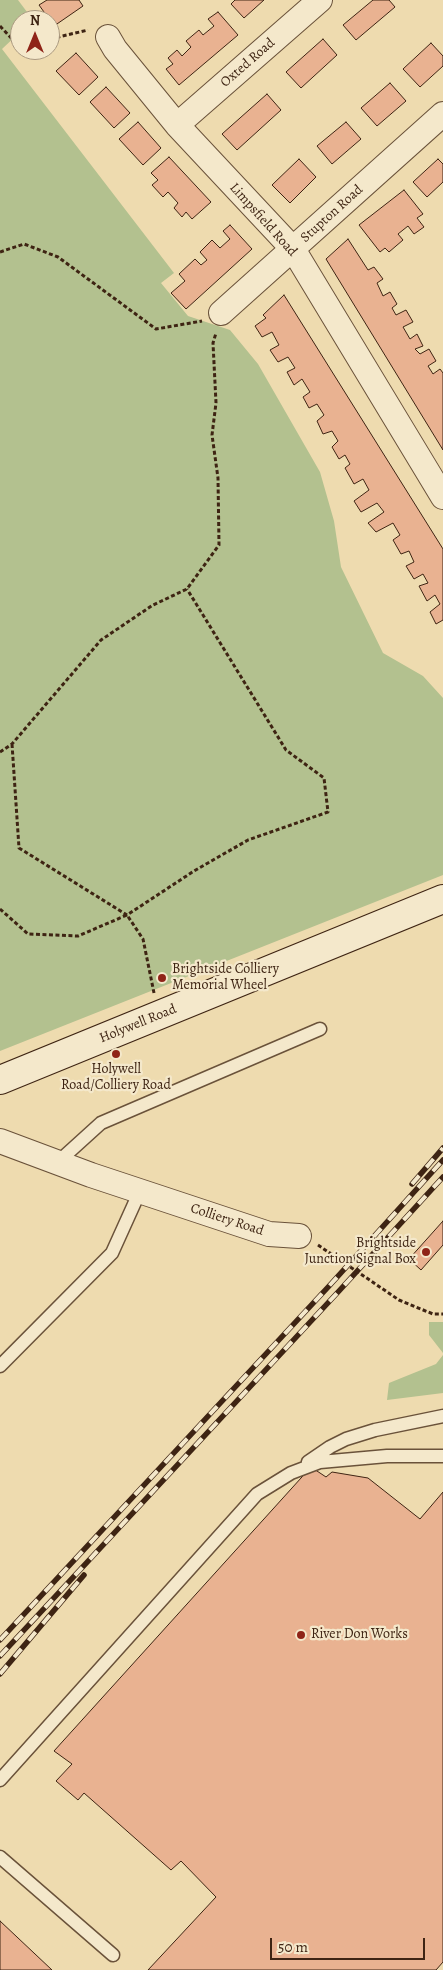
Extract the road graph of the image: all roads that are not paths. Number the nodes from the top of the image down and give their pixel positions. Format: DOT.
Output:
graph roads {
  1 [pos="320,0"];
  2 [pos="108,37"];
  3 [pos="441,120"];
  4 [pos="177,125"];
  5 [pos="293,250"];
  6 [pos="221,313"];
  7 [pos="443,497"];
  8 [pos="443,899"];
  9 [pos="320,1029"];
  10 [pos="0,1080"];
  11 [pos="0,1141"];
  12 [pos="58,1162"];
  13 [pos="140,1191"];
  14 [pos="299,1236"];
  15 [pos="0,1366"];
  16 [pos="443,1416"];
  17 [pos="443,1456"];
  18 [pos="291,1473"];
  19 [pos="0,1780"];
  20 [pos="0,1857"];
  21 [pos="113,1955"];
  1 -- 4 [label="street, Oxted Road"];
  2 -- 4 [label="street, Limpsfield Road"];
  3 -- 5 [label="street, Stupton Road"];
  4 -- 5 [label="street, Limpsfield Road"];
  5 -- 6 [label="street, Stupton Road"];
  5 -- 7 [label="street, Limpsfield Road"];
  8 -- 10 [label="main road, Holywell Road"];
  9 -- 12 [label="lane"];
  11 -- 12 [label="street, Colliery Road"];
  12 -- 13 [label="street, Colliery Road"];
  13 -- 14 [label="street, Colliery Road"];
  13 -- 15 [label="lane"];
  16 -- 18 [label="lane"];
  17 -- 18 [label="lane"];
  18 -- 19 [label="lane"];
  20 -- 21 [label="lane"];
}
